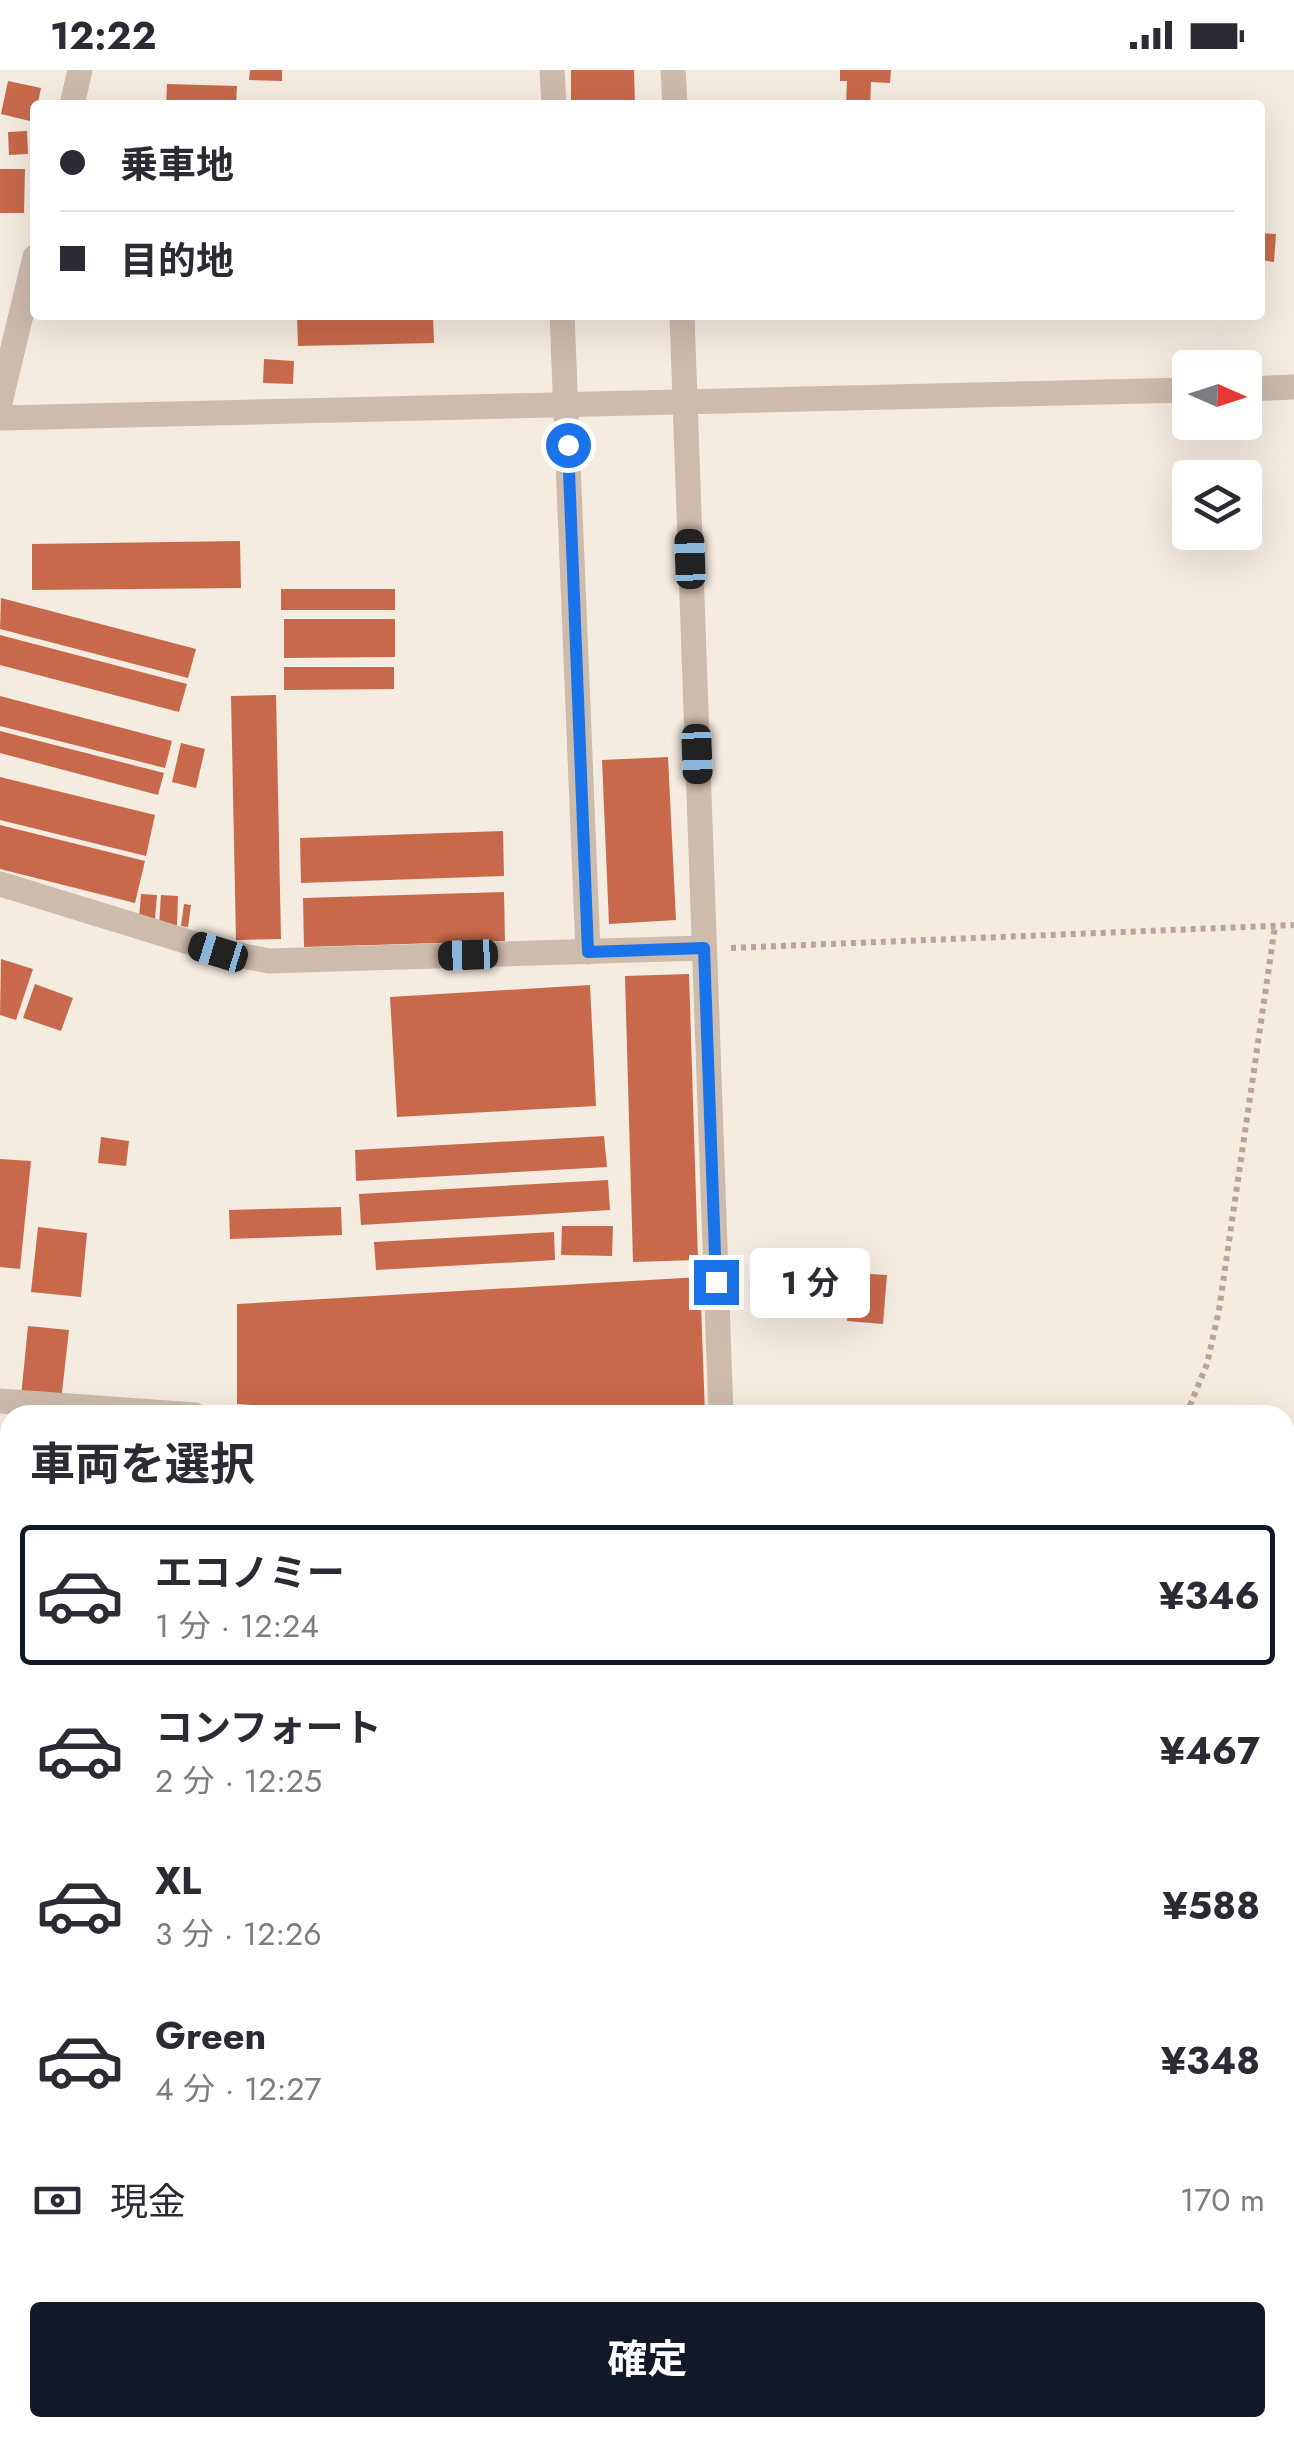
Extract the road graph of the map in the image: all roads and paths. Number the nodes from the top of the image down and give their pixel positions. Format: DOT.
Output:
graph roads {
  1 [pos="80,70"];
  2 [pos="552,70"];
  3 [pos="673,70"];
  4 [pos="73,100"];
  5 [pos="554,100"];
  6 [pos="674,100"];
  7 [pos="30,278"];
  8 [pos="562,320"];
  9 [pos="682,320"];
  10 [pos="1294,388"];
  11 [pos="1262,389"];
  12 [pos="1172,390"];
  13 [pos="0,402"];
  14 [pos="685,403"];
  15 [pos="566,406"];
  16 [pos="0,418"];
  17 [pos="0,884"];
  18 [pos="1294,925"];
  19 [pos="1275,926"];
  20 [pos="704,948"];
  21 [pos="588,952"];
  22 [pos="0,1401"];
  23 [pos="55,1405"];
  24 [pos="721,1405"];
  25 [pos="1190,1405"];
  1 -- 4 [label="street"];
  2 -- 5 [label="street"];
  3 -- 6 [label="street"];
  7 -- 13 [label="street"];
  8 -- 15 [label="street"];
  9 -- 14 [label="street"];
  10 -- 11 [label="street"];
  12 -- 14 [label="street"];
  14 -- 15 [label="street"];
  14 -- 20 [label="street"];
  15 -- 16 [label="street"];
  15 -- 21 [label="street"];
  17 -- 21 [label="street"];
  18 -- 19 [label="path"];
  19 -- 20 [label="path"];
  19 -- 25 [label="path"];
  20 -- 21 [label="street"];
  20 -- 24 [label="street"];
  22 -- 23 [label="street"];
}
